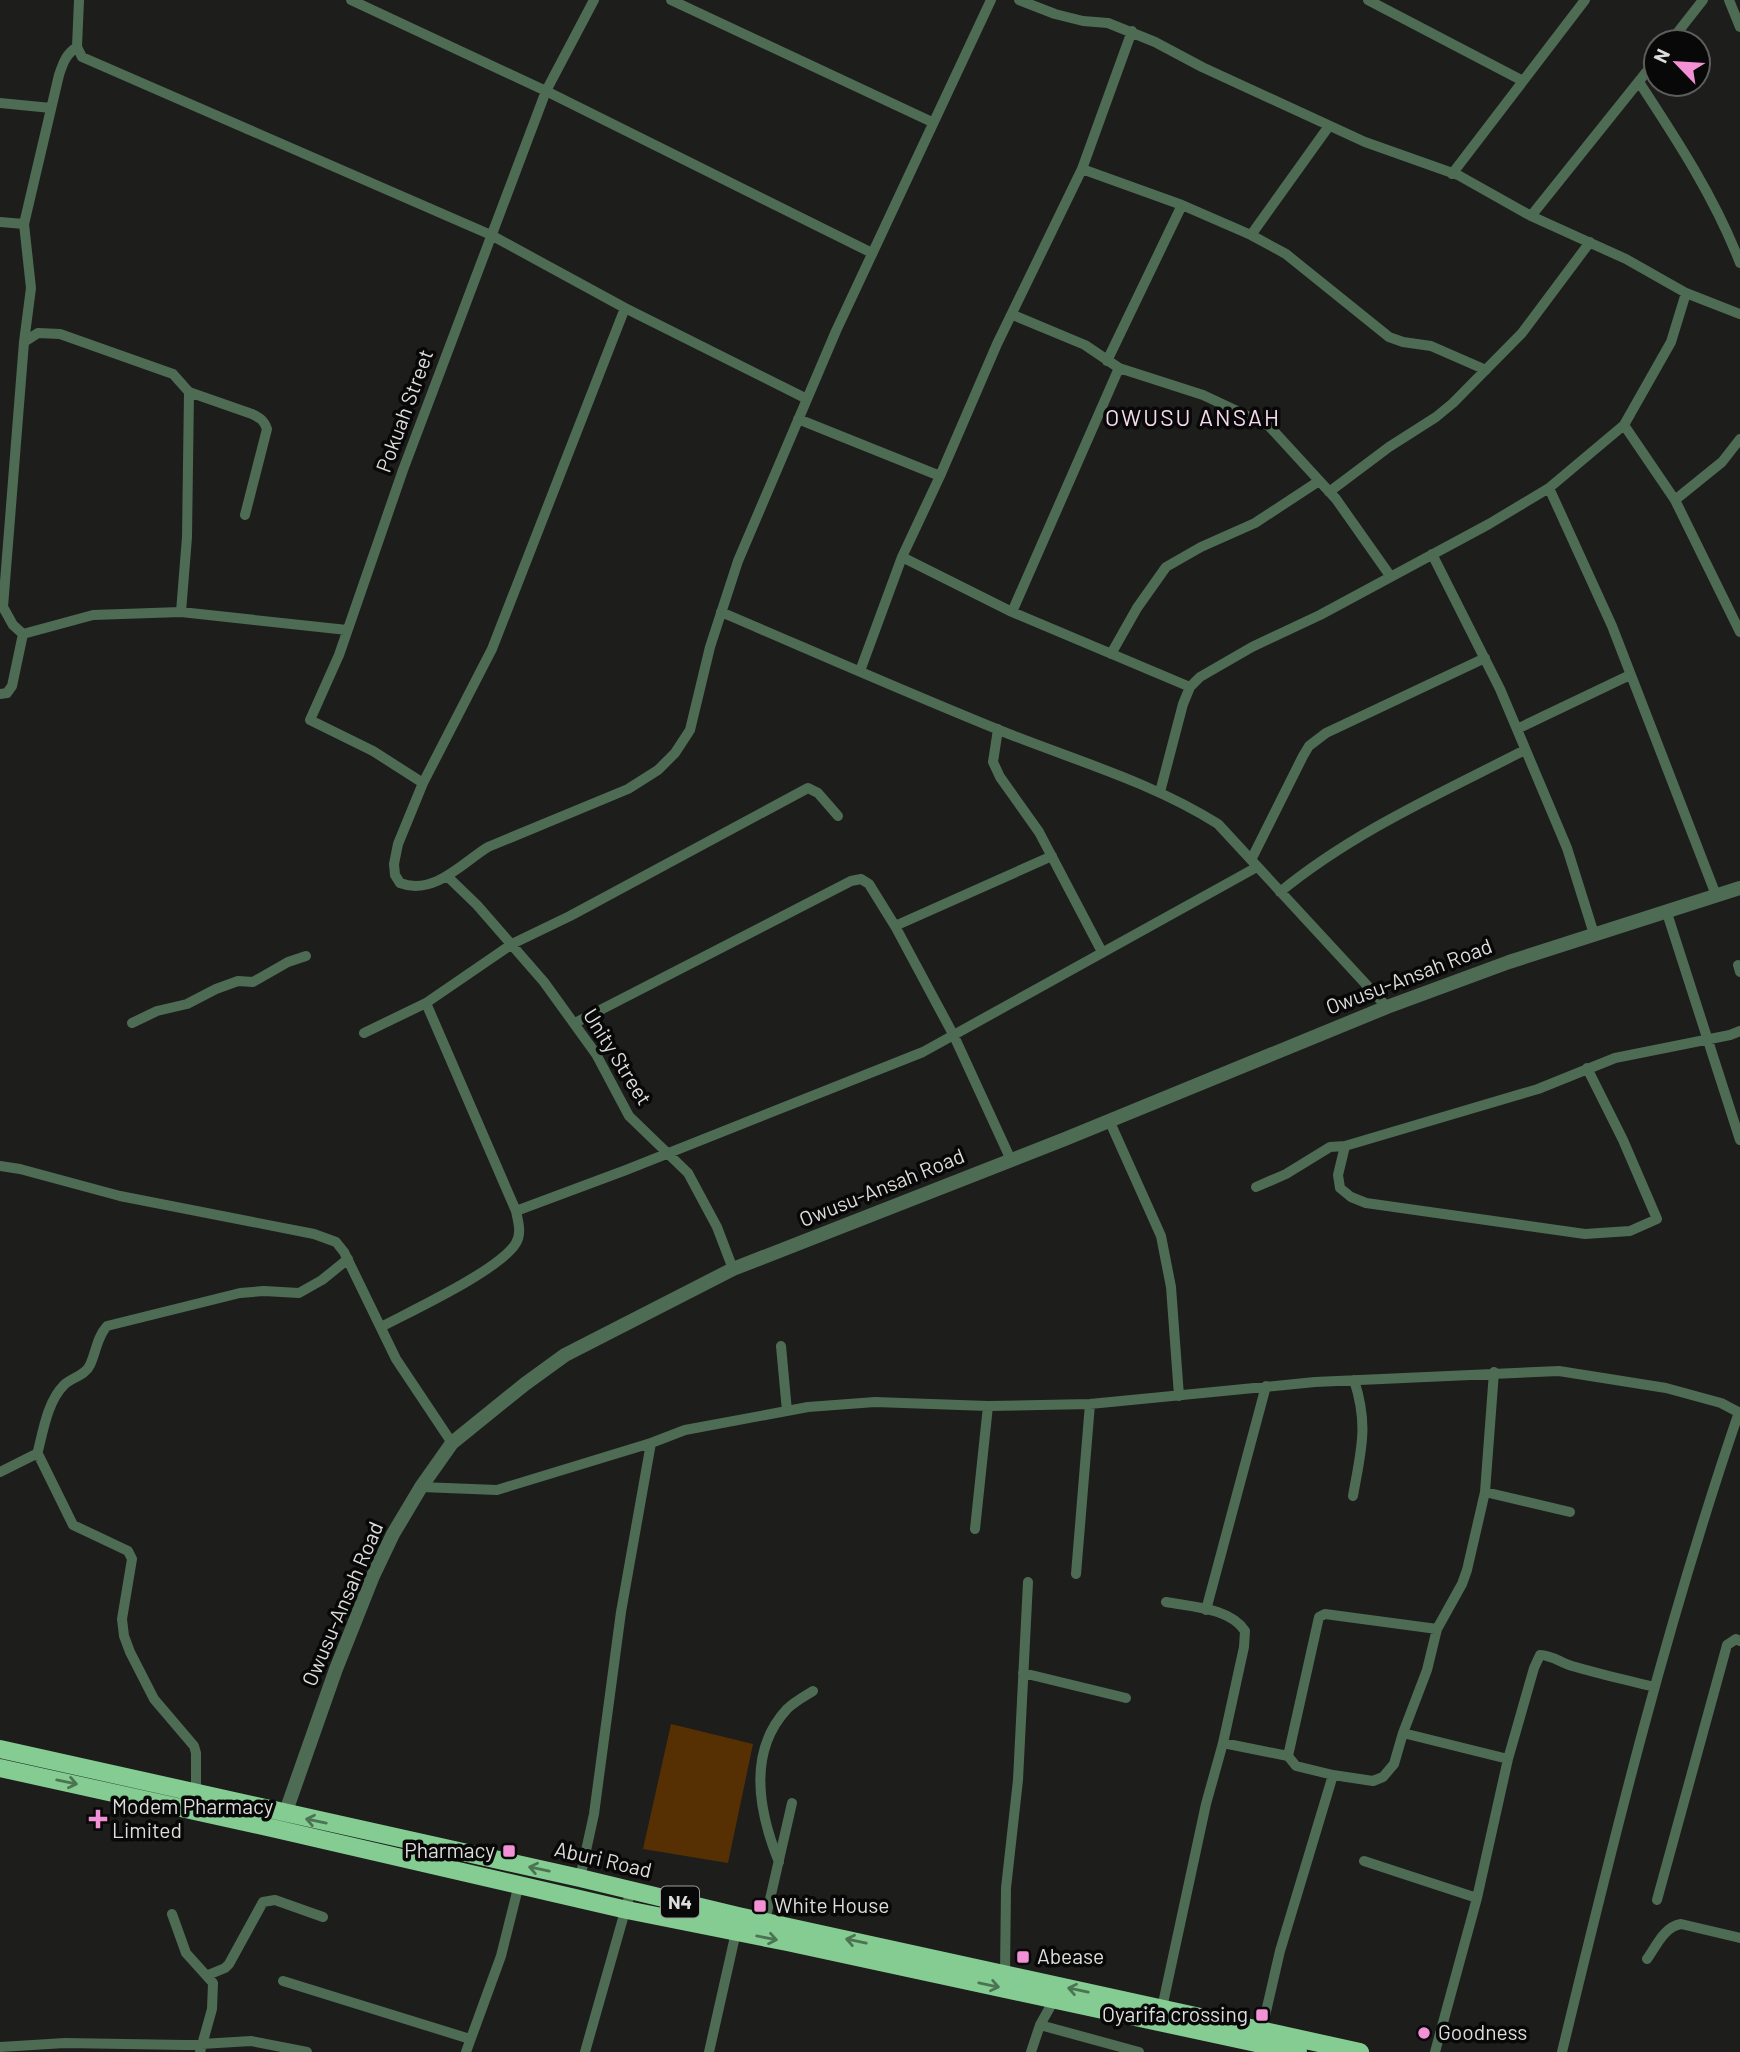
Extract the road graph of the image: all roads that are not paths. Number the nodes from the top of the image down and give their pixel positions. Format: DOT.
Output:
graph roads {
  1 [pos="79,0"];
  2 [pos="351,0"];
  3 [pos="594,0"];
  4 [pos="671,0"];
  5 [pos="991,0"];
  6 [pos="1019,0"];
  7 [pos="1368,0"];
  8 [pos="1585,0"];
  9 [pos="1703,0"];
  10 [pos="1729,0"];
  11 [pos="1740,27"];
  12 [pos="1681,28"];
  13 [pos="1132,32"];
  14 [pos="77,47"];
  15 [pos="1642,78"];
  16 [pos="1523,81"];
  17 [pos="1639,82"];
  18 [pos="545,92"];
  19 [pos="0,103"];
  20 [pos="51,108"];
  21 [pos="932,122"];
  22 [pos="1329,127"];
  23 [pos="1082,169"];
  24 [pos="1452,174"];
  25 [pos="1182,205"];
  26 [pos="1531,216"];
  27 [pos="0,222"];
  28 [pos="24,224"];
  29 [pos="491,235"];
  30 [pos="1251,235"];
  31 [pos="1590,242"];
  32 [pos="872,253"];
  33 [pos="1740,263"];
  34 [pos="1686,293"];
  35 [pos="625,308"];
  36 [pos="1740,314"];
  37 [pos="1013,315"];
  38 [pos="24,342"];
  39 [pos="1107,360"];
  40 [pos="1119,368"];
  41 [pos="1486,370"];
  42 [pos="189,392"];
  43 [pos="807,399"];
  44 [pos="798,419"];
  45 [pos="1624,425"];
  46 [pos="1740,440"];
  47 [pos="940,476"];
  48 [pos="1319,481"];
  49 [pos="1549,488"];
  50 [pos="1329,492"];
  51 [pos="1675,500"];
  52 [pos="245,515"];
  53 [pos="1432,554"];
  54 [pos="902,557"];
  55 [pos="1391,577"];
  56 [pos="181,612"];
  57 [pos="721,612"];
  58 [pos="1012,612"];
  59 [pos="347,630"];
  60 [pos="1740,632"];
  61 [pos="23,634"];
  62 [pos="1111,654"];
  63 [pos="1485,658"];
  64 [pos="860,671"];
  65 [pos="1630,675"];
  66 [pos="1189,687"];
  67 [pos="0,694"];
  68 [pos="998,729"];
  69 [pos="1517,729"];
  70 [pos="1525,750"];
  71 [pos="423,783"];
  72 [pos="1160,792"];
  73 [pos="838,816"];
  74 [pos="1052,856"];
  75 [pos="1254,863"];
  76 [pos="448,877"];
  77 [pos="1740,888"];
  78 [pos="1280,892"];
  79 [pos="1716,895"];
  80 [pos="1666,911"];
  81 [pos="895,926"];
  82 [pos="1594,934"];
  83 [pos="512,944"];
  84 [pos="1102,952"];
  85 [pos="306,957"];
  86 [pos="426,1003"];
  87 [pos="1387,1007"];
  88 [pos="132,1023"];
  89 [pos="575,1023"];
  90 [pos="1740,1031"];
  91 [pos="365,1033"];
  92 [pos="954,1036"];
  93 [pos="1709,1039"];
  94 [pos="1587,1068"];
  95 [pos="1109,1120"];
  96 [pos="1739,1132"];
  97 [pos="1345,1146"];
  98 [pos="669,1153"];
  99 [pos="1011,1160"];
  100 [pos="0,1166"];
  101 [pos="1256,1186"];
  102 [pos="516,1211"];
  103 [pos="348,1259"];
  104 [pos="733,1269"];
  105 [pos="381,1327"];
  106 [pos="781,1346"];
  107 [pos="1494,1372"];
  108 [pos="1354,1380"];
  109 [pos="1266,1386"];
  110 [pos="1179,1396"];
  111 [pos="1090,1404"];
  112 [pos="988,1406"];
  113 [pos="787,1411"];
  114 [pos="1739,1413"];
  115 [pos="452,1443"];
  116 [pos="650,1443"];
  117 [pos="37,1455"];
  118 [pos="0,1472"];
  119 [pos="421,1487"];
  120 [pos="1485,1492"];
  121 [pos="1353,1496"];
  122 [pos="1570,1512"];
  123 [pos="975,1529"];
  124 [pos="1076,1574"];
  125 [pos="1028,1582"];
  126 [pos="1166,1602"];
  127 [pos="1206,1610"];
  128 [pos="1437,1629"];
  129 [pos="1740,1641"];
  130 [pos="1023,1673"];
  131 [pos="1654,1687"];
  132 [pos="814,1690"];
  133 [pos="1126,1698"];
  134 [pos="1403,1733"];
  135 [pos="1223,1743"];
  136 [pos="1,1752"];
  137 [pos="1288,1756"];
  138 [pos="1508,1759"];
  139 [pos="1334,1774"];
  140 [pos="196,1794"];
  141 [pos="792,1803"];
  142 [pos="285,1814"];
  143 [pos="1364,1861"];
  144 [pos="779,1862"];
  145 [pos="580,1878"];
  146 [pos="519,1884"];
  147 [pos="631,1890"];
  148 [pos="1477,1898"];
  149 [pos="1657,1900"];
  150 [pos="626,1910"];
  151 [pos="172,1914"];
  152 [pos="323,1917"];
  153 [pos="765,1921"];
  154 [pos="736,1933"];
  155 [pos="1740,1938"];
  156 [pos="1647,1959"];
  157 [pos="1005,1974"];
  158 [pos="208,1975"];
  159 [pos="283,1980"];
  160 [pos="1054,2000"];
  161 [pos="1162,2008"];
  162 [pos="1040,2025"];
  163 [pos="1262,2029"];
  164 [pos="470,2039"];
  165 [pos="0,2047"];
  166 [pos="201,2048"];
  167 [pos="1278,2050"];
  168 [pos="307,2052"];
  169 [pos="466,2052"];
  170 [pos="585,2052"];
  171 [pos="709,2052"];
  172 [pos="1031,2052"];
  173 [pos="1139,2052"];
  174 [pos="1298,2052"];
  175 [pos="1360,2052"];
  176 [pos="1435,2052"];
  177 [pos="1562,2052"];
  1 -- 14 [label="street"];
  2 -- 18 [label="street"];
  3 -- 18 [label="street, Pokuah Street"];
  4 -- 21 [label="street"];
  5 -- 21 [label="street"];
  6 -- 13 [label="street"];
  7 -- 16 [label="street"];
  8 -- 16 [label="street"];
  9 -- 12 [label="street"];
  10 -- 11 [label="street"];
  13 -- 22 [label="street"];
  13 -- 23 [label="street"];
  14 -- 20 [label="street"];
  14 -- 29 [label="street"];
  15 -- 17 [label="street"];
  16 -- 24 [label="street"];
  17 -- 26 [label="street"];
  17 -- 33 [label="street"];
  18 -- 29 [label="street, Pokuah Street"];
  18 -- 32 [label="street"];
  19 -- 20 [label="street"];
  20 -- 28 [label="street"];
  21 -- 32 [label="street"];
  22 -- 24 [label="street"];
  22 -- 30 [label="street"];
  23 -- 25 [label="street"];
  23 -- 37 [label="street"];
  24 -- 26 [label="street"];
  25 -- 30 [label="street"];
  25 -- 39 [label="street"];
  26 -- 31 [label="street"];
  27 -- 28 [label="street"];
  28 -- 38 [label="street"];
  29 -- 35 [label="street"];
  29 -- 59 [label="street, Pokuah Street"];
  30 -- 41 [label="street"];
  31 -- 34 [label="street"];
  31 -- 41 [label="street"];
  32 -- 43 [label="street"];
  34 -- 36 [label="street"];
  34 -- 45 [label="street"];
  35 -- 43 [label="street"];
  35 -- 71 [label="street"];
  37 -- 39 [label="street"];
  37 -- 47 [label="street"];
  38 -- 42 [label="street"];
  38 -- 61 [label="street"];
  39 -- 40 [label="street"];
  40 -- 48 [label="street"];
  40 -- 58 [label="street"];
  41 -- 50 [label="street"];
  42 -- 52 [label="street"];
  42 -- 56 [label="street"];
  43 -- 44 [label="street"];
  44 -- 47 [label="street"];
  44 -- 57 [label="street"];
  45 -- 49 [label="street"];
  45 -- 51 [label="street"];
  46 -- 51 [label="street"];
  47 -- 54 [label="street"];
  48 -- 50 [label="street"];
  48 -- 62 [label="street"];
  49 -- 53 [label="street"];
  49 -- 65 [label="street"];
  50 -- 55 [label="street"];
  51 -- 60 [label="street"];
  53 -- 55 [label="street"];
  53 -- 63 [label="street"];
  54 -- 58 [label="street"];
  54 -- 64 [label="street"];
  55 -- 66 [label="street"];
  56 -- 59 [label="street"];
  56 -- 61 [label="street"];
  57 -- 64 [label="street"];
  57 -- 76 [label="street"];
  58 -- 62 [label="street"];
  59 -- 71 [label="street, Pokuah Street"];
  61 -- 67 [label="street"];
  62 -- 66 [label="street"];
  63 -- 69 [label="street"];
  63 -- 75 [label="street"];
  64 -- 68 [label="street"];
  65 -- 69 [label="street"];
  65 -- 79 [label="street"];
  66 -- 72 [label="street"];
  68 -- 72 [label="street"];
  68 -- 74 [label="street"];
  69 -- 70 [label="street"];
  70 -- 78 [label="street"];
  70 -- 82 [label="street"];
  71 -- 76 [label="street"];
  72 -- 75 [label="street"];
  73 -- 83 [label="street"];
  74 -- 81 [label="street"];
  74 -- 84 [label="street"];
  75 -- 78 [label="street"];
  75 -- 84 [label="street"];
  76 -- 83 [label="street, Unity Street"];
  77 -- 79 [label="street, Owusu-Ansah Road"];
  78 -- 87 [label="street"];
  79 -- 80 [label="street, Owusu-Ansah Road"];
  80 -- 82 [label="street, Owusu-Ansah Road"];
  80 -- 93 [label="street"];
  81 -- 89 [label="street"];
  81 -- 92 [label="street"];
  82 -- 87 [label="street, Owusu-Ansah Road"];
  83 -- 86 [label="street"];
  83 -- 89 [label="street, Unity Street"];
  84 -- 92 [label="street"];
  85 -- 88 [label="street"];
  86 -- 91 [label="street"];
  86 -- 102 [label="street"];
  87 -- 95 [label="street, Owusu-Ansah Road"];
  89 -- 98 [label="street, Unity Street"];
  90 -- 93 [label="street"];
  92 -- 98 [label="street"];
  92 -- 99 [label="street"];
  93 -- 94 [label="street"];
  93 -- 96 [label="street"];
  94 -- 97 [label="street"];
  94 -- 97 [label="street"];
  95 -- 99 [label="street, Owusu-Ansah Road"];
  95 -- 110 [label="street"];
  97 -- 101 [label="street"];
  98 -- 102 [label="street"];
  98 -- 104 [label="street, Unity Street"];
  99 -- 104 [label="street, Owusu-Ansah Road"];
  100 -- 103 [label="street"];
  102 -- 105 [label="street"];
  103 -- 105 [label="street"];
  103 -- 117 [label="street"];
  104 -- 115 [label="street, Owusu-Ansah Road"];
  105 -- 115 [label="street"];
  106 -- 113 [label="street"];
  107 -- 108 [label="street"];
  107 -- 114 [label="street"];
  107 -- 120 [label="street"];
  108 -- 109 [label="street"];
  108 -- 121 [label="street"];
  109 -- 110 [label="street"];
  109 -- 127 [label="street"];
  110 -- 111 [label="street"];
  111 -- 112 [label="street"];
  111 -- 124 [label="street"];
  112 -- 113 [label="street"];
  112 -- 123 [label="street"];
  113 -- 116 [label="street"];
  114 -- 131 [label="street"];
  115 -- 119 [label="street, Owusu-Ansah Road"];
  116 -- 119 [label="street"];
  116 -- 145 [label="street"];
  117 -- 118 [label="street"];
  117 -- 140 [label="street"];
  119 -- 142 [label="street, Owusu-Ansah Road"];
  120 -- 122 [label="street"];
  120 -- 128 [label="street"];
  125 -- 130 [label="street"];
  126 -- 127 [label="street"];
  127 -- 135 [label="street"];
  128 -- 134 [label="street"];
  128 -- 137 [label="street"];
  129 -- 149 [label="street"];
  130 -- 133 [label="street"];
  130 -- 157 [label="street"];
  131 -- 138 [label="street"];
  131 -- 177 [label="street"];
  132 -- 144 [label="street"];
  134 -- 138 [label="street"];
  134 -- 139 [label="street"];
  135 -- 137 [label="street"];
  135 -- 161 [label="street"];
  136 -- 140 [label="highway, Aburi Road / N4"];
  136 -- 146 [label="highway, Aburi Road / N4, one-way"];
  137 -- 139 [label="street"];
  138 -- 148 [label="street"];
  139 -- 163 [label="street"];
  140 -- 142 [label="highway, Aburi Road / N4"];
  141 -- 144 [label="street"];
  145 -- 142 [label="highway, Aburi Road / N4, one-way"];
  143 -- 148 [label="street"];
  144 -- 153 [label="street"];
  145 -- 147 [label="highway, Aburi Road / N4"];
  146 -- 150 [label="highway, Aburi Road / N4"];
  146 -- 164 [label="street"];
  147 -- 150 [label="street"];
  147 -- 153 [label="highway, Aburi Road / N4"];
  148 -- 176 [label="street"];
  150 -- 154 [label="highway, Aburi Road / N4"];
  150 -- 170 [label="street"];
  151 -- 158 [label="street"];
  152 -- 158 [label="street"];
  157 -- 153 [label="highway, Aburi Road / N4, one-way"];
  154 -- 160 [label="highway, Aburi Road / N4, one-way"];
  154 -- 171 [label="street"];
  155 -- 156 [label="street"];
  161 -- 157 [label="highway, Aburi Road / N4, one-way"];
  158 -- 166 [label="street"];
  159 -- 164 [label="street"];
  160 -- 162 [label="street"];
  160 -- 167 [label="highway, Aburi Road / N4"];
  161 -- 163 [label="highway, Aburi Road / N4"];
  162 -- 172 [label="street"];
  162 -- 173 [label="street"];
  163 -- 175 [label="highway, Aburi Road / N4"];
  164 -- 169 [label="street"];
  165 -- 166 [label="street"];
  166 -- 168 [label="street"];
  167 -- 174 [label="highway, Aburi Road / N4"];
}
